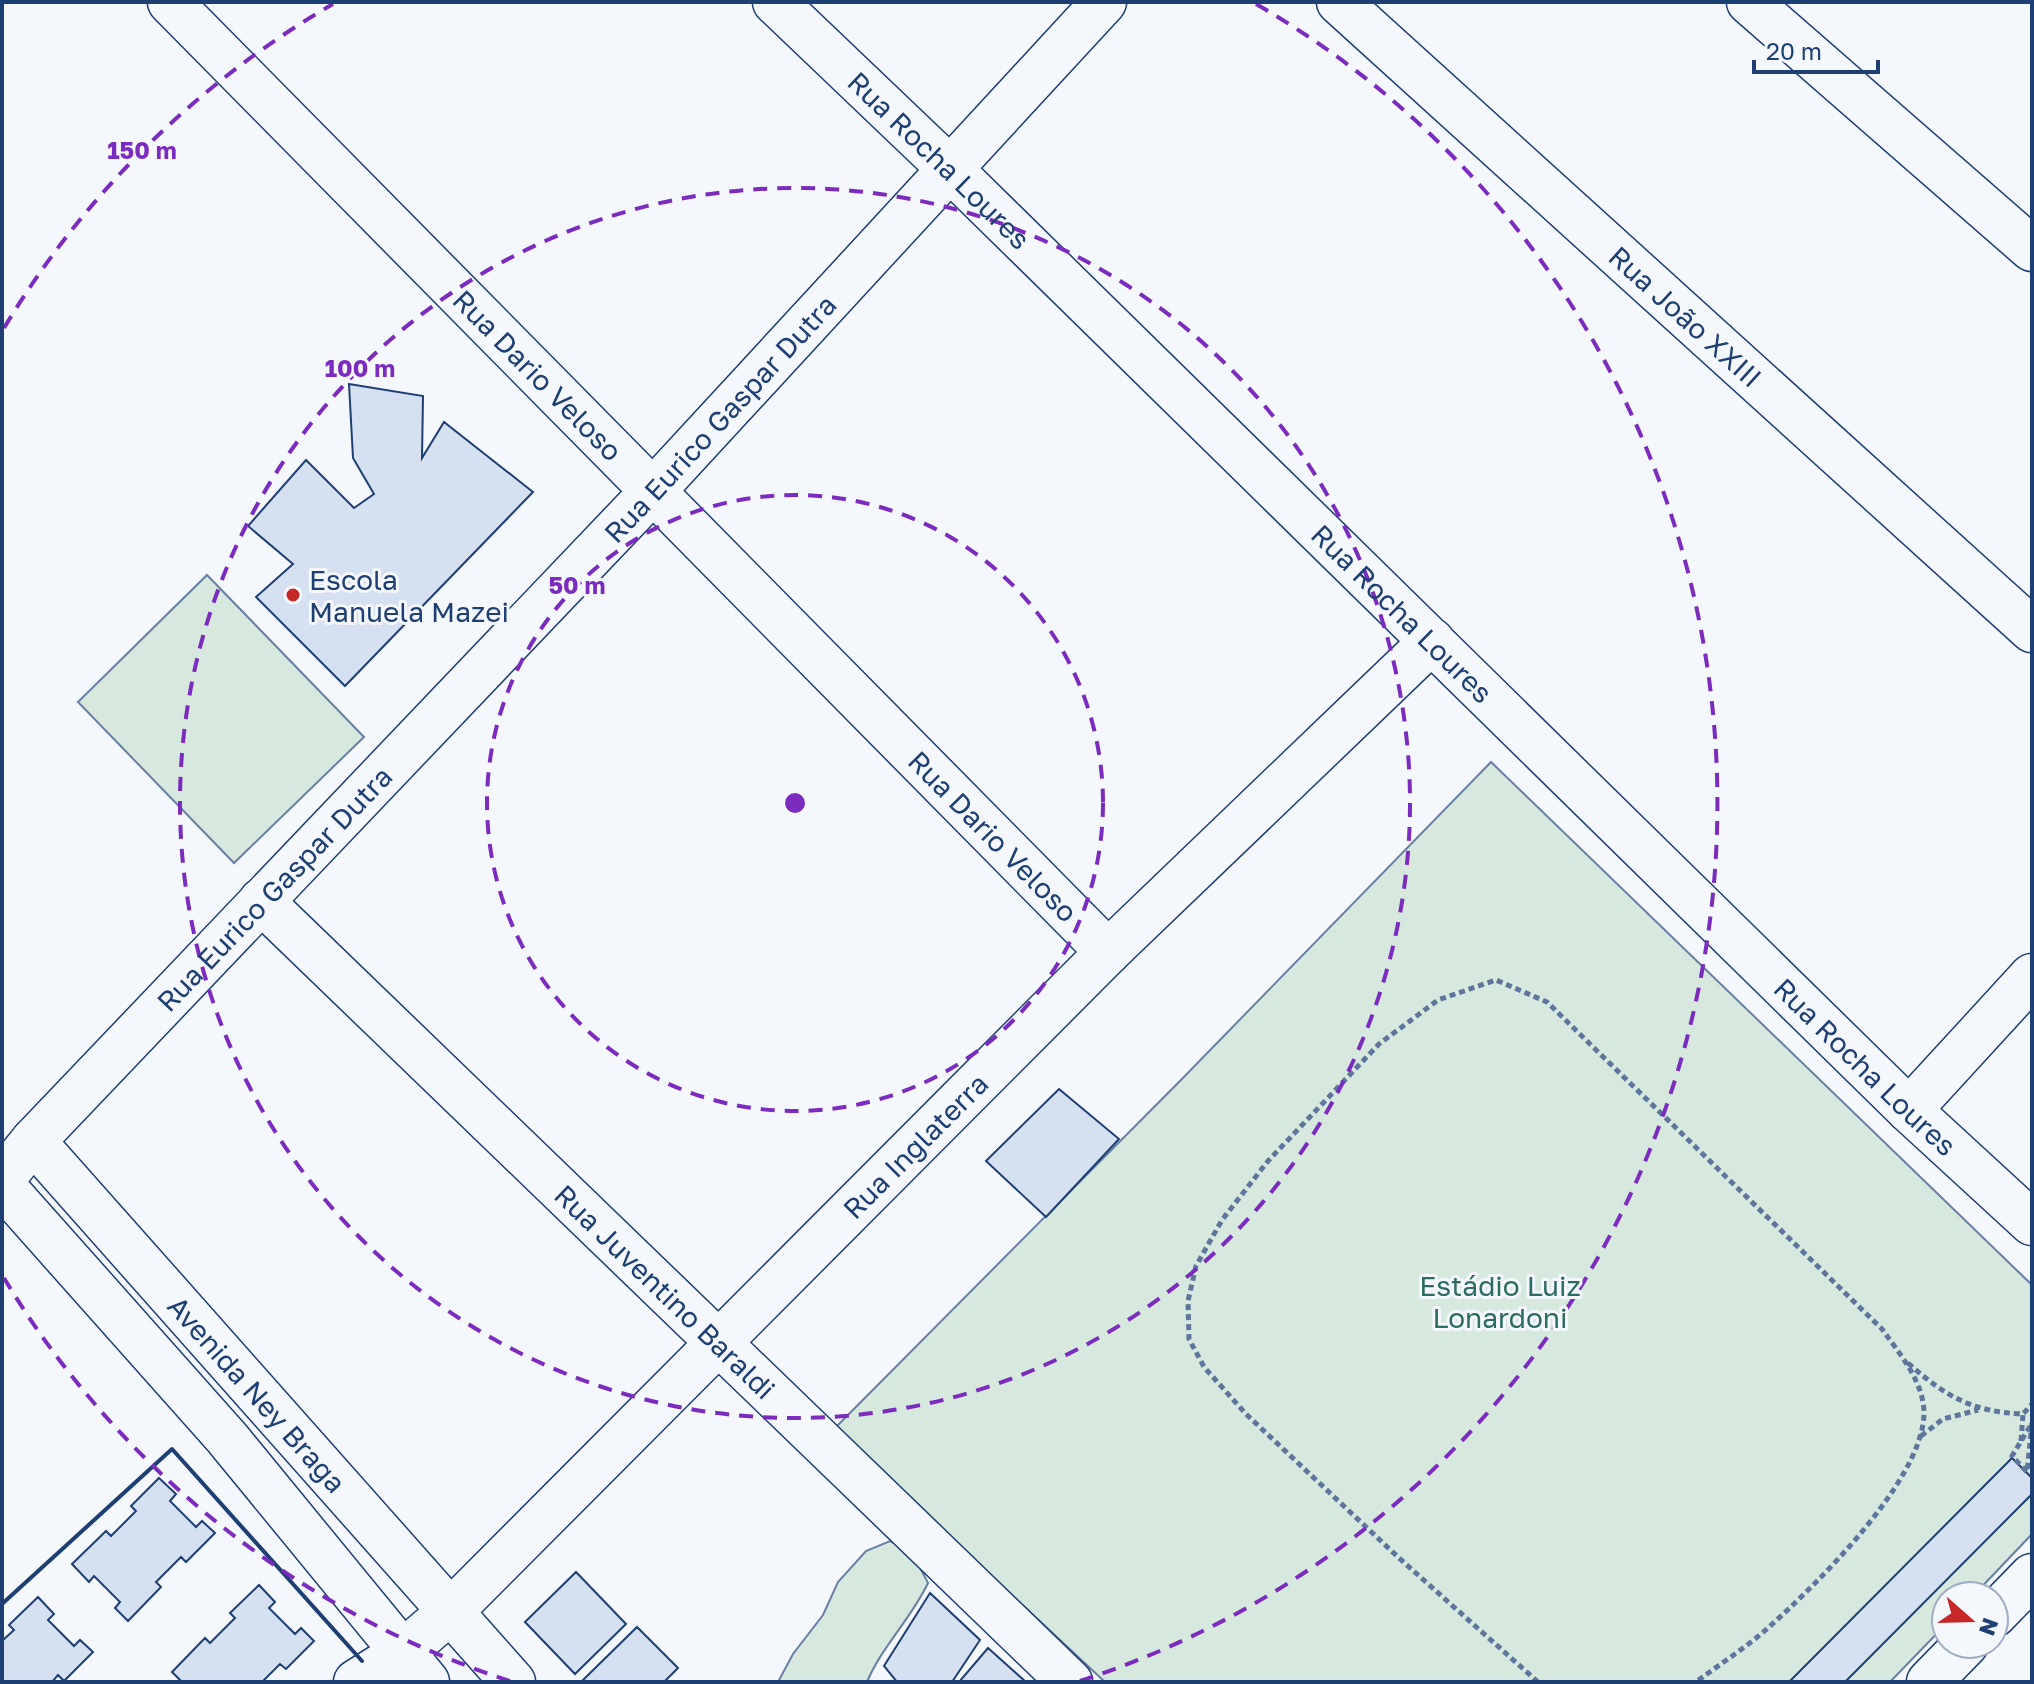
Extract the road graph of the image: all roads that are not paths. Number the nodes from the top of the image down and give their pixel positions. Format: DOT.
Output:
graph roads {
  1 [pos="170,2"];
  2 [pos="775,2"];
  3 [pos="1104,2"];
  4 [pos="1339,2"];
  5 [pos="1749,2"];
  6 [pos="950,169"];
  7 [pos="2032,249"];
  8 [pos="652,492"];
  9 [pos="2032,630"];
  10 [pos="1432,641"];
  11 [pos="261,901"];
  12 [pos="1108,952"];
  13 [pos="2032,976"];
  14 [pos="1909,1110"];
  15 [pos="33,1141"];
  16 [pos="2,1179"];
  17 [pos="2,1185"];
  18 [pos="2032,1223"];
  19 [pos="719,1341"];
  20 [pos="2032,1576"];
  21 [pos="2010,1599"];
  22 [pos="451,1611"];
  23 [pos="1950,1660"];
  24 [pos="414,1668"];
  25 [pos="356,1682"];
  26 [pos="513,1682"];
  27 [pos="1070,1682"];
  28 [pos="1929,1682"];
  1 -- 8 [label="street, Rua Dario Veloso"];
  2 -- 6 [label="street, Rua Rocha Loures"];
  3 -- 6 [label="street, Rua Eurico Gaspar Dutra"];
  4 -- 9 [label="street, Rua João XXIII"];
  5 -- 7 [label="street"];
  6 -- 8 [label="street, Rua Eurico Gaspar Dutra"];
  6 -- 10 [label="street, Rua Rocha Loures"];
  8 -- 11 [label="street, Rua Eurico Gaspar Dutra"];
  8 -- 12 [label="street, Rua Dario Veloso"];
  10 -- 12 [label="street, Rua Inglaterra"];
  10 -- 14 [label="street, Rua Rocha Loures"];
  11 -- 15 [label="street, Rua Eurico Gaspar Dutra"];
  11 -- 19 [label="street, Rua Juventino Baraldi"];
  12 -- 19 [label="street, Rua Inglaterra"];
  13 -- 14 [label="street"];
  14 -- 18 [label="street, Rua Rocha Loures"];
  15 -- 16 [label="street"];
  15 -- 22 [label="street, Avenida Ney Braga"];
  17 -- 24 [label="street, Avenida Ney Braga"];
  19 -- 22 [label="street, Rua Inglaterra"];
  19 -- 27 [label="street, Rua Juventino Baraldi"];
  20 -- 21 [label="street"];
  22 -- 24 [label="street, Rua Inglaterra"];
  22 -- 26 [label="street, Avenida Ney Braga"];
  23 -- 28 [label="street"];
  24 -- 25 [label="street, Rua Inglaterra"];
}
